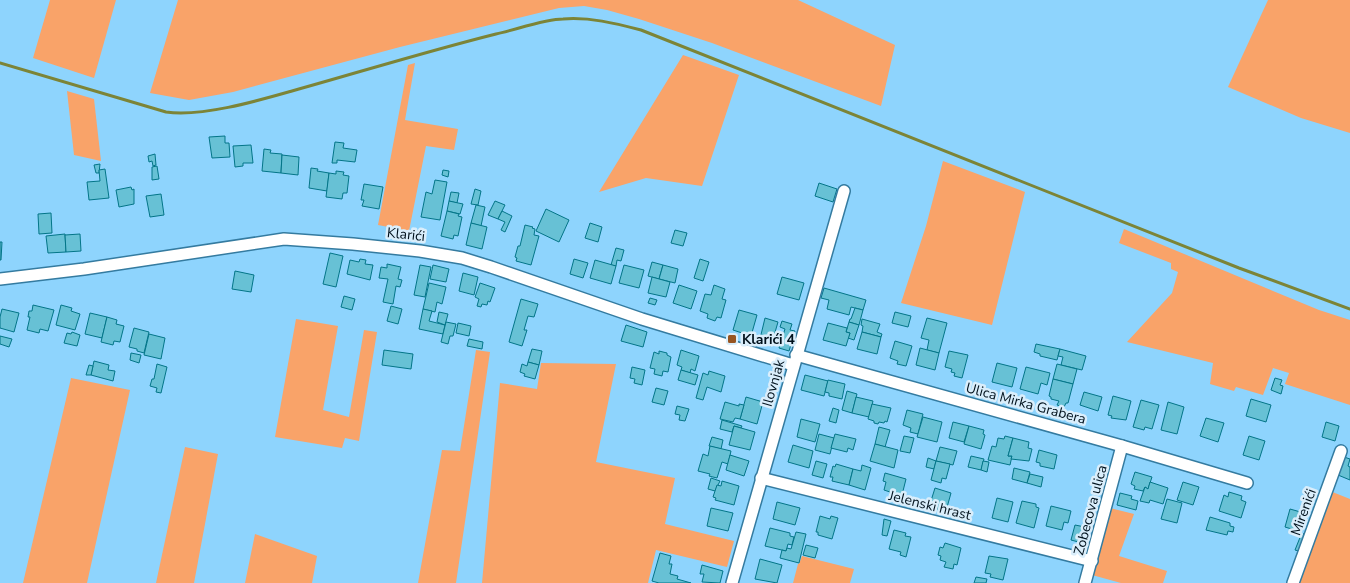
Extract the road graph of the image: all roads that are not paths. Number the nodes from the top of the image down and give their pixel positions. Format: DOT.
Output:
graph roads {
  1 [pos="844,191"];
  2 [pos="0,279"];
  3 [pos="795,360"];
  4 [pos="1122,446"];
  5 [pos="1341,451"];
  6 [pos="761,478"];
  7 [pos="1247,483"];
  8 [pos="1092,561"];
  9 [pos="732,583"];
  10 [pos="1086,583"];
  11 [pos="1293,583"];
  1 -- 3 [label="street, Ilovnjak"];
  2 -- 3 [label="street, Klarići"];
  3 -- 4 [label="street, Ulica Mirka Grabera"];
  3 -- 6 [label="street, Ilovnjak"];
  4 -- 7 [label="street, Ulica Mirka Grabera"];
  4 -- 8 [label="street, Zobecova ulica"];
  5 -- 11 [label="street, Mirenići"];
  6 -- 8 [label="street, Jelenski hrast"];
  6 -- 9 [label="street, Ilovnjak"];
  8 -- 10 [label="street, Zobecova ulica"];
}
